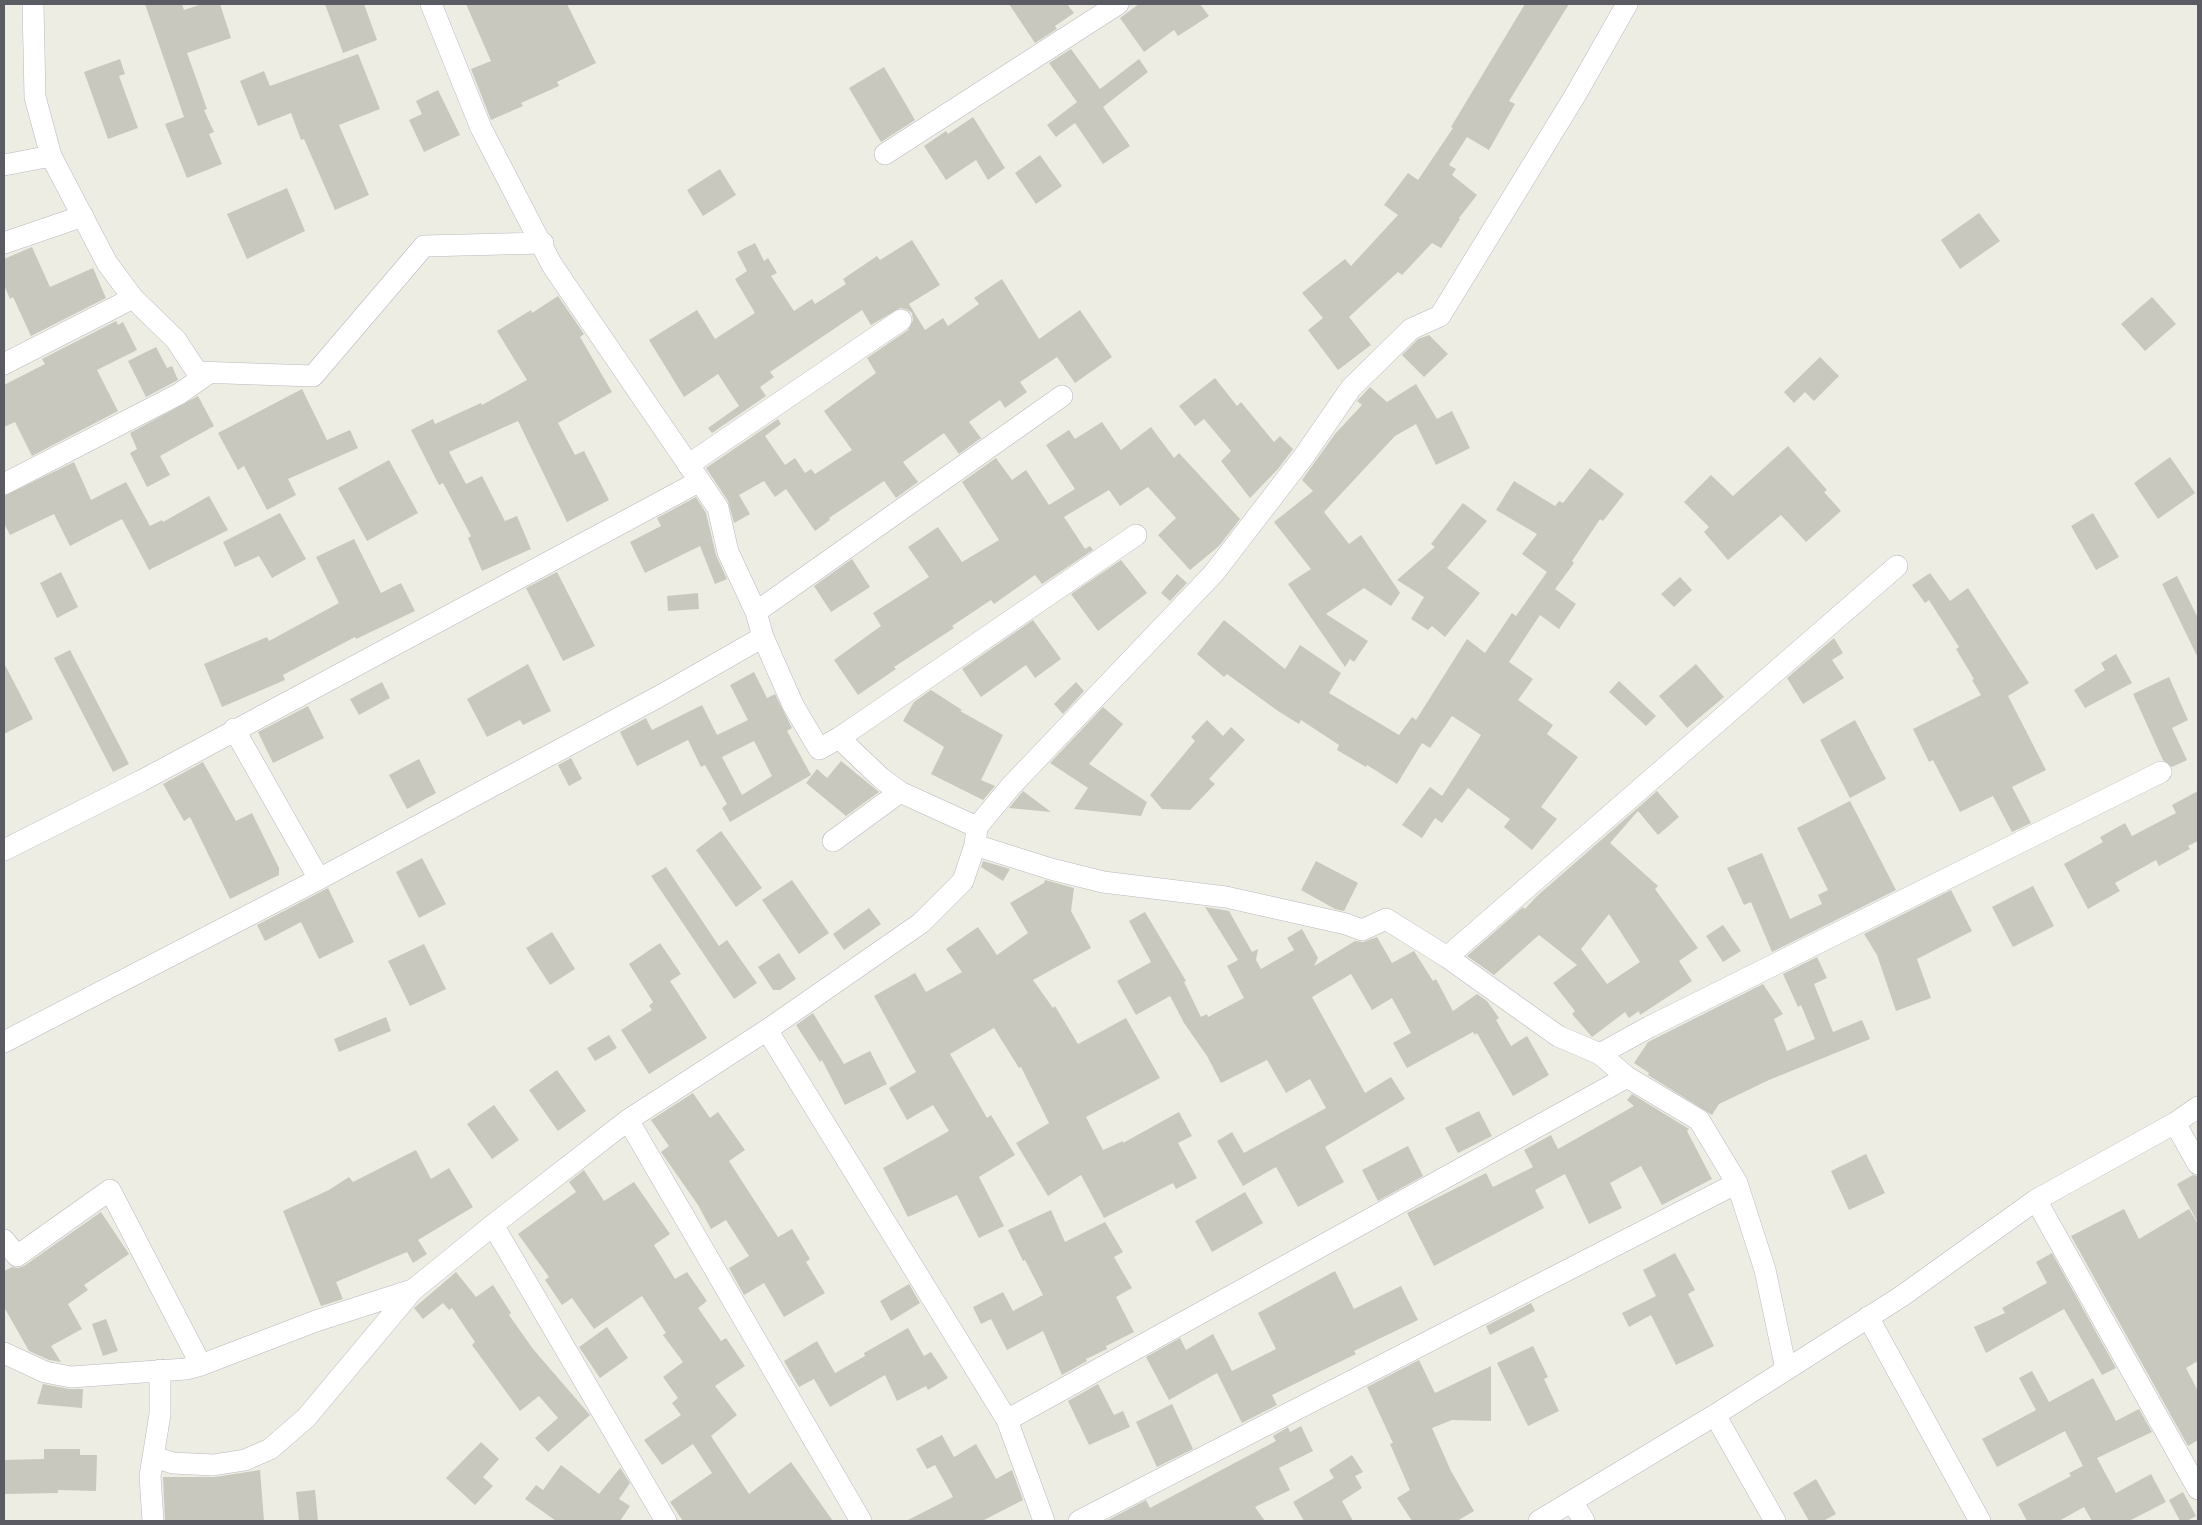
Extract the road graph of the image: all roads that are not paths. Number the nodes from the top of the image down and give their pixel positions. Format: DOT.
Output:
graph roads {
  1 [pos="34,4"];
  2 [pos="430,4"];
  3 [pos="1118,4"];
  4 [pos="1626,4"];
  5 [pos="885,154"];
  6 [pos="51,156"];
  7 [pos="4,165"];
  8 [pos="82,216"];
  9 [pos="4,243"];
  10 [pos="542,243"];
  11 [pos="133,298"];
  12 [pos="901,320"];
  13 [pos="4,364"];
  14 [pos="210,373"];
  15 [pos="1062,396"];
  16 [pos="693,474"];
  17 [pos="4,484"];
  18 [pos="1136,535"];
  19 [pos="1897,566"];
  20 [pos="756,612"];
  21 [pos="763,637"];
  22 [pos="234,729"];
  23 [pos="839,738"];
  24 [pos="2161,772"];
  25 [pos="900,792"];
  26 [pos="976,836"];
  27 [pos="833,841"];
  28 [pos="4,850"];
  29 [pos="319,879"];
  30 [pos="1447,957"];
  31 [pos="767,1030"];
  32 [pos="4,1042"];
  33 [pos="1600,1054"];
  34 [pos="1627,1077"];
  35 [pos="2198,1106"];
  36 [pos="628,1120"];
  37 [pos="2175,1123"];
  38 [pos="2198,1164"];
  39 [pos="1737,1183"];
  40 [pos="2036,1200"];
  41 [pos="493,1225"];
  42 [pos="4,1240"];
  43 [pos="414,1290"];
  44 [pos="1868,1317"];
  45 [pos="4,1353"];
  46 [pos="201,1365"];
  47 [pos="1786,1369"];
  48 [pos="160,1370"];
  49 [pos="1715,1415"];
  50 [pos="1007,1420"];
  51 [pos="154,1457"];
  52 [pos="2198,1489"];
  53 [pos="1572,1501"];
  54 [pos="153,1521"];
  55 [pos="666,1521"];
  56 [pos="861,1521"];
  57 [pos="1044,1521"];
  58 [pos="1079,1521"];
  59 [pos="1539,1521"];
  60 [pos="1584,1521"];
  61 [pos="1775,1521"];
  62 [pos="1980,1521"];
  1 -- 6 [label="street"];
  2 -- 10 [label="street"];
  3 -- 5 [label="street"];
  4 -- 26 [label="street"];
  6 -- 7 [label="street"];
  6 -- 8 [label="street"];
  8 -- 9 [label="street"];
  8 -- 11 [label="street"];
  10 -- 14 [label="street"];
  10 -- 16 [label="street"];
  11 -- 13 [label="street"];
  11 -- 14 [label="street"];
  12 -- 16 [label="street"];
  14 -- 17 [label="street"];
  15 -- 20 [label="street"];
  16 -- 20 [label="street"];
  16 -- 22 [label="street"];
  18 -- 23 [label="street"];
  19 -- 30 [label="street"];
  20 -- 21 [label="street"];
  21 -- 23 [label="street"];
  21 -- 29 [label="street"];
  22 -- 28 [label="street"];
  22 -- 29 [label="street"];
  23 -- 25 [label="street"];
  24 -- 33 [label="street"];
  25 -- 26 [label="street"];
  25 -- 27 [label="street"];
  26 -- 30 [label="street"];
  26 -- 31 [label="street"];
  29 -- 32 [label="street"];
  30 -- 33 [label="street"];
  31 -- 36 [label="street"];
  31 -- 50 [label="street"];
  33 -- 34 [label="street"];
  34 -- 39 [label="street"];
  34 -- 50 [label="street"];
  35 -- 37 [label="street"];
  36 -- 41 [label="street"];
  36 -- 56 [label="street"];
  37 -- 38 [label="street"];
  37 -- 40 [label="street"];
  39 -- 47 [label="street"];
  39 -- 58 [label="street"];
  40 -- 44 [label="street"];
  40 -- 52 [label="street"];
  41 -- 43 [label="street"];
  41 -- 55 [label="street"];
  42 -- 46 [label="street"];
  43 -- 46 [label="street"];
  43 -- 51 [label="street"];
  44 -- 47 [label="street"];
  44 -- 62 [label="street"];
  45 -- 48 [label="street"];
  46 -- 48 [label="street"];
  47 -- 49 [label="street"];
  48 -- 51 [label="street"];
  49 -- 53 [label="street"];
  49 -- 61 [label="street"];
  50 -- 57 [label="street"];
  51 -- 54 [label="street"];
  53 -- 59 [label="street"];
  53 -- 60 [label="street"];
}
